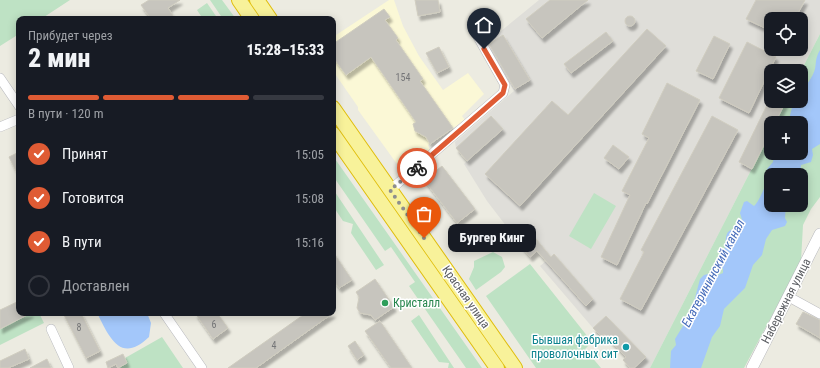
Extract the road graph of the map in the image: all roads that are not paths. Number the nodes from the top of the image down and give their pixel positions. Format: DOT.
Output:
graph roads {
  1 [pos="239,0"];
  2 [pos="257,0"];
  3 [pos="250,16"];
  4 [pos="268,16"];
  5 [pos="482,25"];
  6 [pos="0,78"];
  7 [pos="16,102"];
  8 [pos="336,112"];
  9 [pos="16,120"];
  10 [pos="0,127"];
  11 [pos="336,138"];
  12 [pos="390,190"];
  13 [pos="820,234"];
  14 [pos="789,297"];
  15 [pos="820,314"];
  16 [pos="166,316"];
  17 [pos="51,330"];
  18 [pos="69,368"];
  19 [pos="202,368"];
  20 [pos="497,368"];
  21 [pos="515,368"];
  22 [pos="752,368"];
  1 -- 3 [label="highway"];
  2 -- 4 [label="highway"];
  5 -- 12 [label="street"];
  6 -- 7 [label="street"];
  8 -- 12 [label="highway, Красная улица"];
  9 -- 10 [label="street"];
  11 -- 20 [label="highway, Красная улица"];
  12 -- 21 [label="highway, Красная улица"];
  13 -- 14 [label="street, Набережная улица"];
  14 -- 15 [label="street"];
  14 -- 22 [label="street, Набережная улица"];
  16 -- 19 [label="street"];
  17 -- 18 [label="street"];
}
